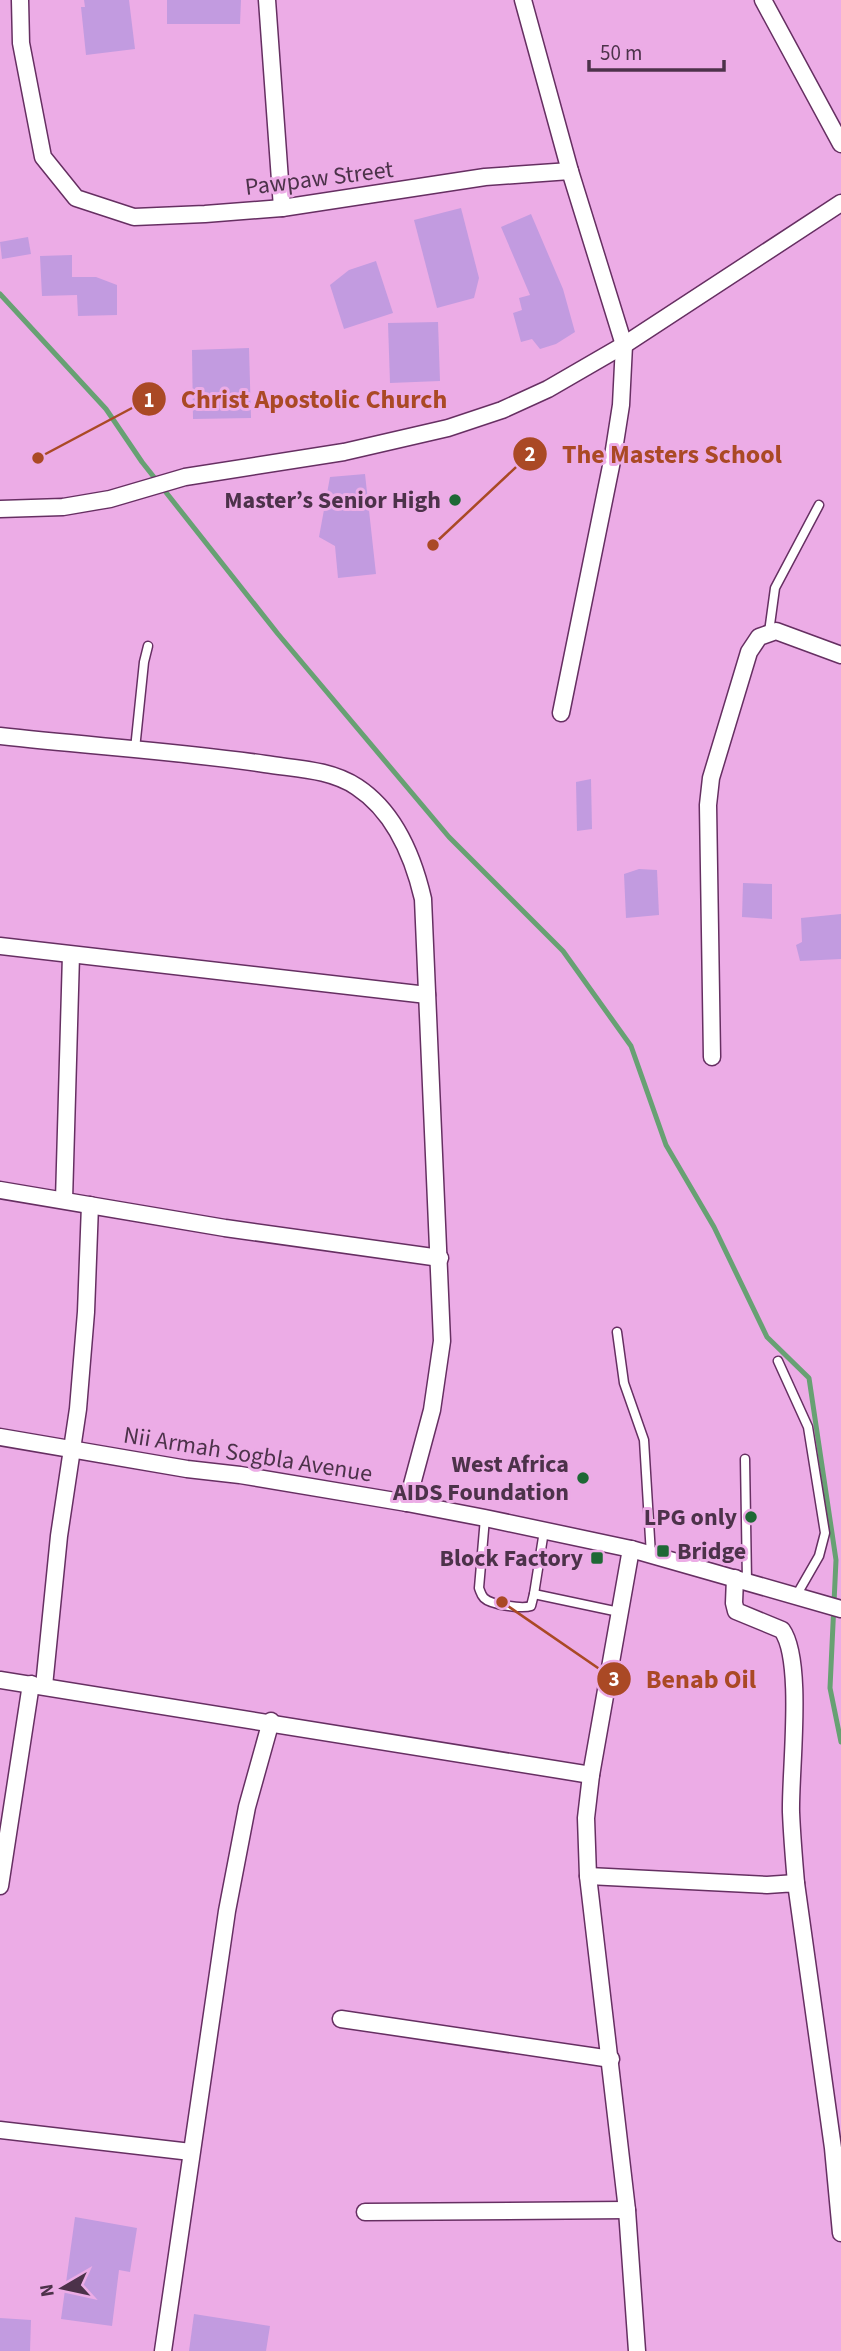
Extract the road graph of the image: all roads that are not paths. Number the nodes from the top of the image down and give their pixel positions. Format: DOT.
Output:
graph roads {
  1 [pos="20,0"];
  2 [pos="267,0"];
  3 [pos="523,0"];
  4 [pos="763,0"];
  5 [pos="841,144"];
  6 [pos="570,171"];
  7 [pos="841,203"];
  8 [pos="282,208"];
  9 [pos="624,345"];
  10 [pos="819,505"];
  11 [pos="0,509"];
  12 [pos="769,632"];
  13 [pos="148,646"];
  14 [pos="841,655"];
  15 [pos="561,713"];
  16 [pos="0,736"];
  17 [pos="135,749"];
  18 [pos="0,946"];
  19 [pos="71,955"];
  20 [pos="427,995"];
  21 [pos="712,1056"];
  22 [pos="0,1190"];
  23 [pos="64,1200"];
  24 [pos="90,1205"];
  25 [pos="440,1258"];
  26 [pos="617,1332"];
  27 [pos="778,1361"];
  28 [pos="0,1437"];
  29 [pos="71,1448"];
  30 [pos="745,1459"];
  31 [pos="407,1503"];
  32 [pos="485,1518"];
  33 [pos="544,1531"];
  34 [pos="631,1549"];
  35 [pos="650,1555"];
  36 [pos="741,1580"];
  37 [pos="534,1594"];
  38 [pos="796,1596"];
  39 [pos="841,1609"];
  40 [pos="619,1612"];
  41 [pos="0,1680"];
  42 [pos="37,1685"];
  43 [pos="271,1721"];
  44 [pos="590,1775"];
  45 [pos="588,1876"];
  46 [pos="796,1883"];
  47 [pos="0,1885"];
  48 [pos="341,2019"];
  49 [pos="611,2059"];
  50 [pos="0,2130"];
  51 [pos="191,2152"];
  52 [pos="627,2210"];
  53 [pos="365,2212"];
  54 [pos="841,2233"];
  55 [pos="163,2351"];
  56 [pos="637,2351"];
  1 -- 8 [label="street, Pawpaw Street"];
  2 -- 8 [label="street"];
  3 -- 6 [label="street"];
  4 -- 5 [label="street"];
  6 -- 8 [label="street, Pawpaw Street"];
  6 -- 9 [label="street"];
  7 -- 9 [label="street"];
  9 -- 11 [label="street"];
  9 -- 15 [label="street"];
  10 -- 12 [label="lane"];
  12 -- 14 [label="street"];
  12 -- 21 [label="street"];
  13 -- 17 [label="lane"];
  16 -- 17 [label="street"];
  17 -- 20 [label="street"];
  18 -- 19 [label="street"];
  19 -- 20 [label="street"];
  19 -- 23 [label="street"];
  20 -- 25 [label="street"];
  22 -- 23 [label="street"];
  23 -- 24 [label="street"];
  24 -- 25 [label="street"];
  24 -- 29 [label="street"];
  25 -- 31 [label="street"];
  26 -- 35 [label="lane"];
  27 -- 38 [label="lane"];
  28 -- 29 [label="street, Nii Armah Sogbla Avenue"];
  29 -- 31 [label="street, Nii Armah Sogbla Avenue"];
  29 -- 42 [label="street"];
  30 -- 36 [label="lane"];
  31 -- 32 [label="street, Nii Armah Sogbla Avenue"];
  32 -- 33 [label="street, Nii Armah Sogbla Avenue"];
  32 -- 37 [label="lane"];
  33 -- 34 [label="street, Nii Armah Sogbla Avenue"];
  33 -- 37 [label="lane"];
  34 -- 35 [label="street, Nii Armah Sogbla Avenue"];
  34 -- 40 [label="street"];
  35 -- 36 [label="street, Nii Armah Sogbla Avenue"];
  36 -- 38 [label="street, Nii Armah Sogbla Avenue"];
  36 -- 46 [label="street"];
  37 -- 40 [label="lane"];
  38 -- 39 [label="street, Nii Armah Sogbla Avenue"];
  40 -- 44 [label="street"];
  41 -- 42 [label="street"];
  42 -- 43 [label="street"];
  42 -- 47 [label="street"];
  43 -- 44 [label="street"];
  43 -- 51 [label="street"];
  44 -- 45 [label="street"];
  45 -- 46 [label="street"];
  45 -- 49 [label="street"];
  46 -- 54 [label="street"];
  48 -- 49 [label="street"];
  49 -- 52 [label="street"];
  50 -- 51 [label="street"];
  51 -- 55 [label="street"];
  52 -- 53 [label="street"];
  52 -- 56 [label="street"];
}
